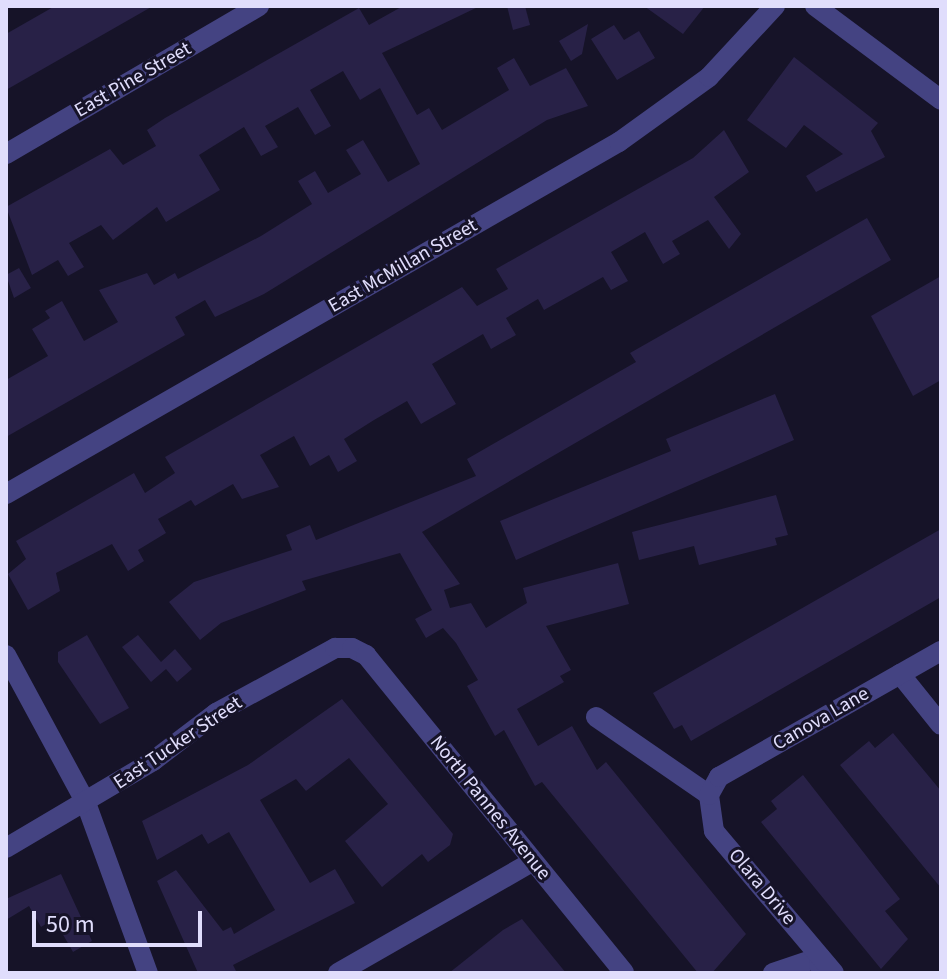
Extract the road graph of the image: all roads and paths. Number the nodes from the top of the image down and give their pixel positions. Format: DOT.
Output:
graph roads {
  1 [pos="259,6"];
  2 [pos="775,6"];
  3 [pos="815,6"];
  4 [pos="941,100"];
  5 [pos="6,154"];
  6 [pos="6,494"];
  7 [pos="352,648"];
  8 [pos="941,651"];
  9 [pos="6,655"];
  10 [pos="900,674"];
  11 [pos="596,717"];
  12 [pos="941,725"];
  13 [pos="709,795"];
  14 [pos="86,803"];
  15 [pos="6,848"];
  16 [pos="532,862"];
  17 [pos="819,965"];
  18 [pos="148,973"];
  19 [pos="338,973"];
  20 [pos="624,973"];
  21 [pos="773,973"];
  22 [pos="834,973"];
  1 -- 5 [label="street, East Pine Street"];
  2 -- 6 [label="street, East McMillan Street"];
  3 -- 4 [label="street"];
  7 -- 14 [label="street, East Tucker Street"];
  7 -- 16 [label="street, North Pannes Avenue"];
  8 -- 10 [label="street, Canova Lane"];
  9 -- 14 [label="street"];
  10 -- 12 [label="street"];
  10 -- 13 [label="street, Canova Lane"];
  11 -- 13 [label="street"];
  13 -- 17 [label="street, Olara Drive"];
  14 -- 15 [label="street, East Tucker Street"];
  14 -- 18 [label="street"];
  16 -- 19 [label="street"];
  16 -- 20 [label="street, North Pannes Avenue"];
  17 -- 21 [label="street"];
  17 -- 22 [label="street, Olara Drive"];
}
